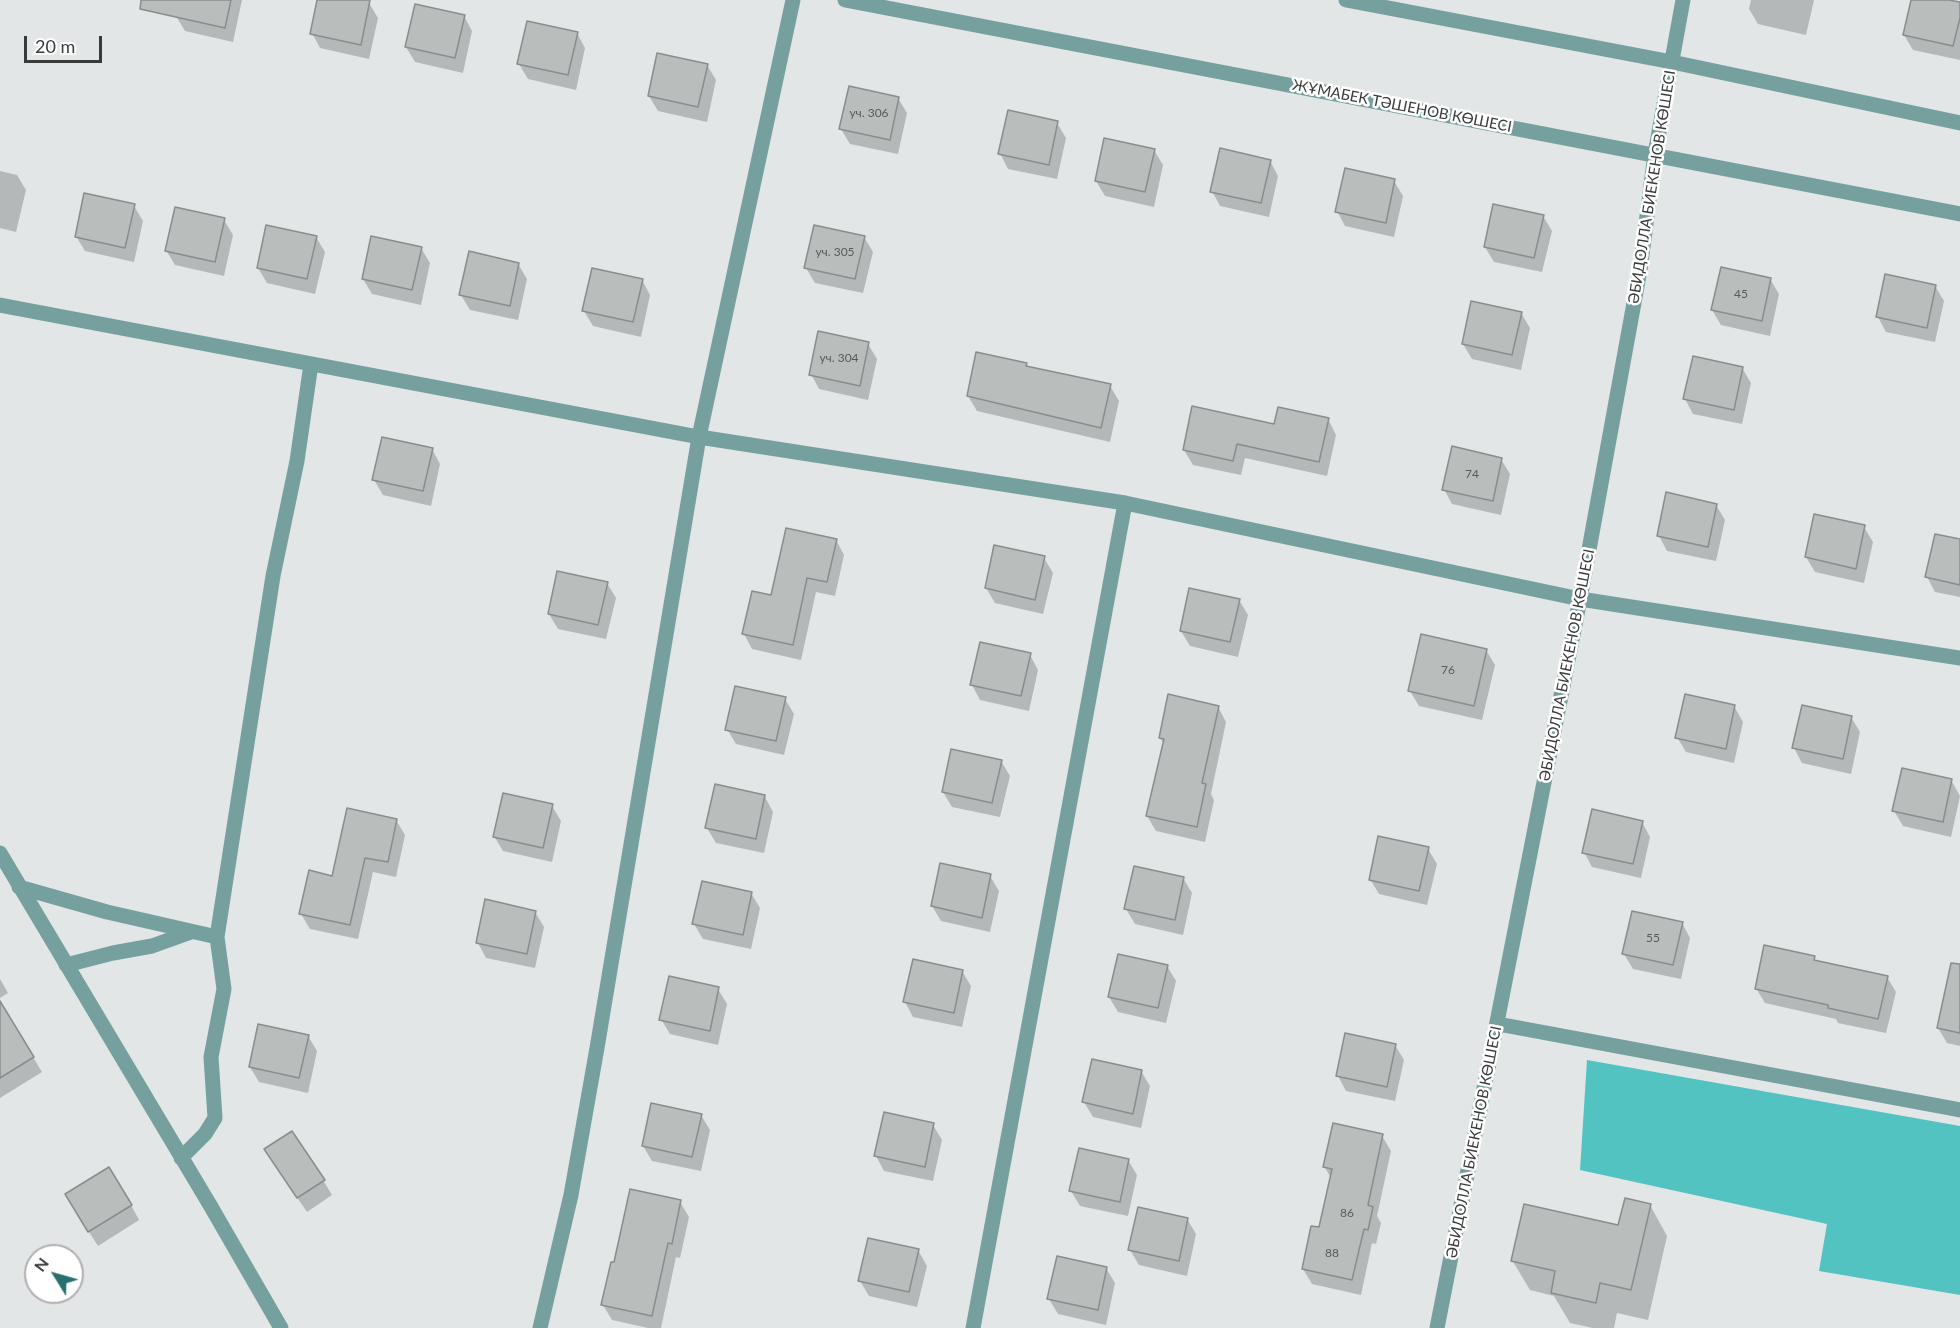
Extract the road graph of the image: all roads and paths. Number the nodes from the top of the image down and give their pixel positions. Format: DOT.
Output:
graph roads {
  1 [pos="794,0"];
  2 [pos="845,0"];
  3 [pos="1346,0"];
  4 [pos="1683,0"];
  5 [pos="1672,62"];
  6 [pos="1960,123"];
  7 [pos="1655,154"];
  8 [pos="1960,214"];
  9 [pos="0,305"];
  10 [pos="311,364"];
  11 [pos="699,437"];
  12 [pos="1125,503"];
  13 [pos="1580,599"];
  14 [pos="1960,658"];
  15 [pos="0,853"];
  16 [pos="19,887"];
  17 [pos="191,932"];
  18 [pos="218,937"];
  19 [pos="66,965"];
  20 [pos="1497,1024"];
  21 [pos="1960,1110"];
  22 [pos="181,1158"];
  23 [pos="281,1328"];
  24 [pos="540,1328"];
  25 [pos="973,1328"];
  26 [pos="1437,1328"];
  1 -- 11 [label="street"];
  2 -- 7 [label="street, ЖҰМАБЕК ТӘШЕНОВ КӨШЕСІ"];
  3 -- 5 [label="street"];
  4 -- 5 [label="street, ӘБИДОЛЛА БИЕКЕНОВ КӨШЕСІ"];
  5 -- 6 [label="street"];
  5 -- 7 [label="street, ӘБИДОЛЛА БИЕКЕНОВ КӨШЕСІ"];
  7 -- 8 [label="street, ЖҰМАБЕК ТӘШЕНОВ КӨШЕСІ"];
  7 -- 13 [label="street, ӘБИДОЛЛА БИЕКЕНОВ КӨШЕСІ"];
  9 -- 10 [label="street"];
  10 -- 11 [label="street"];
  10 -- 18 [label="street"];
  11 -- 12 [label="street"];
  11 -- 24 [label="street"];
  12 -- 13 [label="street"];
  12 -- 25 [label="street"];
  13 -- 14 [label="street"];
  13 -- 20 [label="street, ӘБИДОЛЛА БИЕКЕНОВ КӨШЕСІ"];
  15 -- 16 [label="street"];
  16 -- 17 [label="street"];
  16 -- 19 [label="street"];
  17 -- 18 [label="street"];
  17 -- 19 [label="street"];
  18 -- 22 [label="street"];
  19 -- 22 [label="street"];
  20 -- 21 [label="street"];
  20 -- 26 [label="street, ӘБИДОЛЛА БИЕКЕНОВ КӨШЕСІ"];
  22 -- 23 [label="street"];
}
